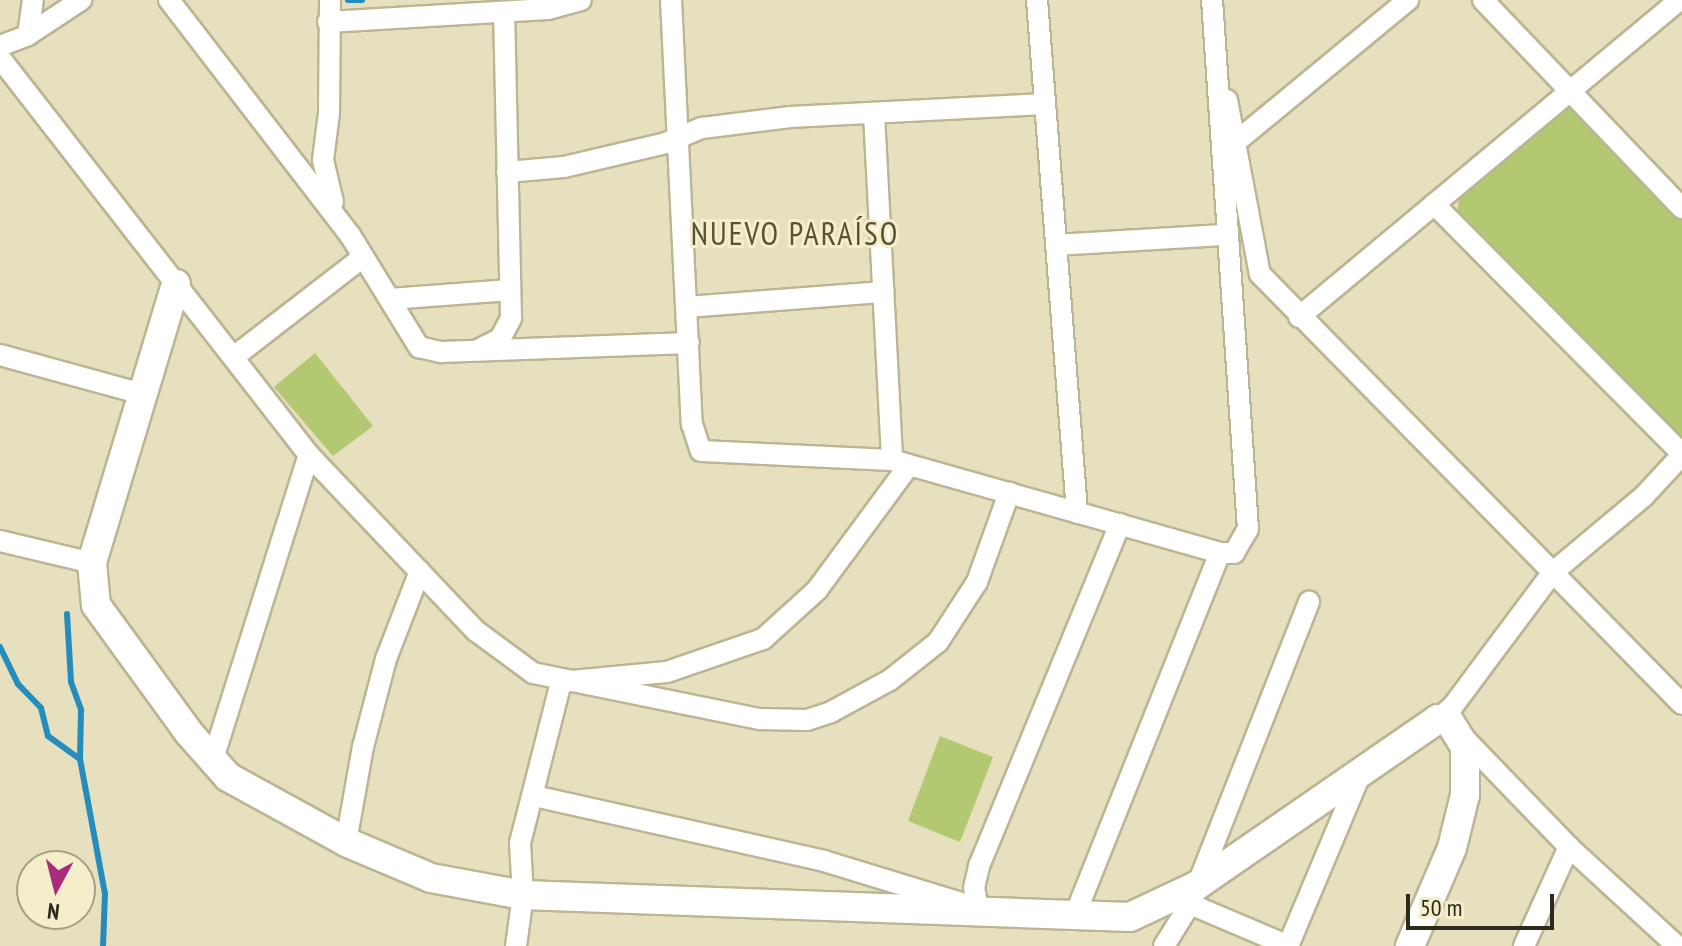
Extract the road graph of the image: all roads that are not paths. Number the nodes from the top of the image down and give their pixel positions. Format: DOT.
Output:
graph roads {
  1 [pos="33,0"];
  2 [pos="81,0"];
  3 [pos="169,0"];
  4 [pos="330,0"];
  5 [pos="581,0"];
  6 [pos="671,0"];
  7 [pos="1037,0"];
  8 [pos="1212,0"];
  9 [pos="1408,0"];
  10 [pos="1483,0"];
  11 [pos="1679,0"];
  12 [pos="504,12"];
  13 [pos="328,22"];
  14 [pos="28,35"];
  15 [pos="0,46"];
  16 [pos="0,58"];
  17 [pos="1221,77"];
  18 [pos="1571,90"];
  19 [pos="1045,104"];
  20 [pos="874,114"];
  21 [pos="680,135"];
  22 [pos="1237,141"];
  23 [pos="507,172"];
  24 [pos="1434,204"];
  25 [pos="1682,208"];
  26 [pos="350,235"];
  27 [pos="1226,235"];
  28 [pos="1056,245"];
  29 [pos="362,258"];
  30 [pos="176,284"];
  31 [pos="510,290"];
  32 [pos="883,292"];
  33 [pos="390,299"];
  34 [pos="687,307"];
  35 [pos="1299,317"];
  36 [pos="689,343"];
  37 [pos="480,349"];
  38 [pos="0,355"];
  39 [pos="235,356"];
  40 [pos="143,394"];
  41 [pos="1682,454"];
  42 [pos="309,455"];
  43 [pos="900,462"];
  44 [pos="1009,493"];
  45 [pos="1077,512"];
  46 [pos="1120,524"];
  47 [pos="0,541"];
  48 [pos="1220,553"];
  49 [pos="92,563"];
  50 [pos="420,571"];
  51 [pos="1552,573"];
  52 [pos="1309,602"];
  53 [pos="561,682"];
  54 [pos="1682,704"];
  55 [pos="1448,725"];
  56 [pos="212,762"];
  57 [pos="1359,777"];
  58 [pos="534,796"];
  59 [pos="346,842"];
  60 [pos="1569,847"];
  61 [pos="523,895"];
  62 [pos="1193,895"];
  63 [pos="978,908"];
  64 [pos="1075,915"];
  65 [pos="516,946"];
  66 [pos="1164,946"];
  67 [pos="1289,946"];
  68 [pos="1410,946"];
  69 [pos="1524,946"];
  70 [pos="1677,946"];
  1 -- 14 [label="street"];
  2 -- 14 [label="street"];
  3 -- 26 [label="street"];
  4 -- 13 [label="street"];
  5 -- 12 [label="street"];
  6 -- 21 [label="street"];
  7 -- 19 [label="street"];
  8 -- 17 [label="street"];
  9 -- 22 [label="street"];
  10 -- 18 [label="street"];
  11 -- 18 [label="street"];
  12 -- 13 [label="street"];
  12 -- 23 [label="street"];
  13 -- 26 [label="street"];
  14 -- 15 [label="street"];
  16 -- 30 [label="street"];
  17 -- 22 [label="street"];
  17 -- 27 [label="street"];
  18 -- 24 [label="street"];
  18 -- 25 [label="street"];
  19 -- 20 [label="street"];
  19 -- 28 [label="street"];
  20 -- 21 [label="street"];
  20 -- 32 [label="street"];
  21 -- 23 [label="street"];
  21 -- 34 [label="street"];
  22 -- 35 [label="street"];
  23 -- 31 [label="street"];
  24 -- 35 [label="street"];
  24 -- 41 [label="street"];
  26 -- 29 [label="street"];
  27 -- 28 [label="street"];
  27 -- 48 [label="street"];
  28 -- 45 [label="street"];
  29 -- 33 [label="street"];
  29 -- 39 [label="street"];
  30 -- 39 [label="street"];
  30 -- 40 [label="street"];
  31 -- 33 [label="street"];
  31 -- 37 [label="street"];
  32 -- 34 [label="street"];
  32 -- 43 [label="street"];
  33 -- 37 [label="street"];
  34 -- 36 [label="street"];
  35 -- 51 [label="street"];
  36 -- 37 [label="street"];
  36 -- 43 [label="street"];
  38 -- 40 [label="street"];
  39 -- 42 [label="street"];
  40 -- 49 [label="street"];
  41 -- 51 [label="street"];
  42 -- 50 [label="street"];
  42 -- 56 [label="street"];
  43 -- 44 [label="street"];
  43 -- 53 [label="street"];
  44 -- 45 [label="street"];
  44 -- 53 [label="street"];
  45 -- 46 [label="street"];
  46 -- 48 [label="street"];
  46 -- 63 [label="street"];
  47 -- 49 [label="street"];
  48 -- 64 [label="street"];
  49 -- 56 [label="street"];
  50 -- 53 [label="street"];
  50 -- 59 [label="street"];
  51 -- 54 [label="street"];
  51 -- 55 [label="street"];
  52 -- 62 [label="street"];
  53 -- 58 [label="street"];
  55 -- 57 [label="street"];
  55 -- 60 [label="street"];
  55 -- 68 [label="street"];
  56 -- 59 [label="street"];
  57 -- 62 [label="street"];
  57 -- 67 [label="street"];
  58 -- 61 [label="street"];
  58 -- 63 [label="street"];
  59 -- 61 [label="street"];
  60 -- 69 [label="street"];
  60 -- 70 [label="street"];
  61 -- 63 [label="street"];
  61 -- 65 [label="street"];
  62 -- 64 [label="street"];
  62 -- 66 [label="street"];
  62 -- 67 [label="street"];
  63 -- 64 [label="street"];
}
